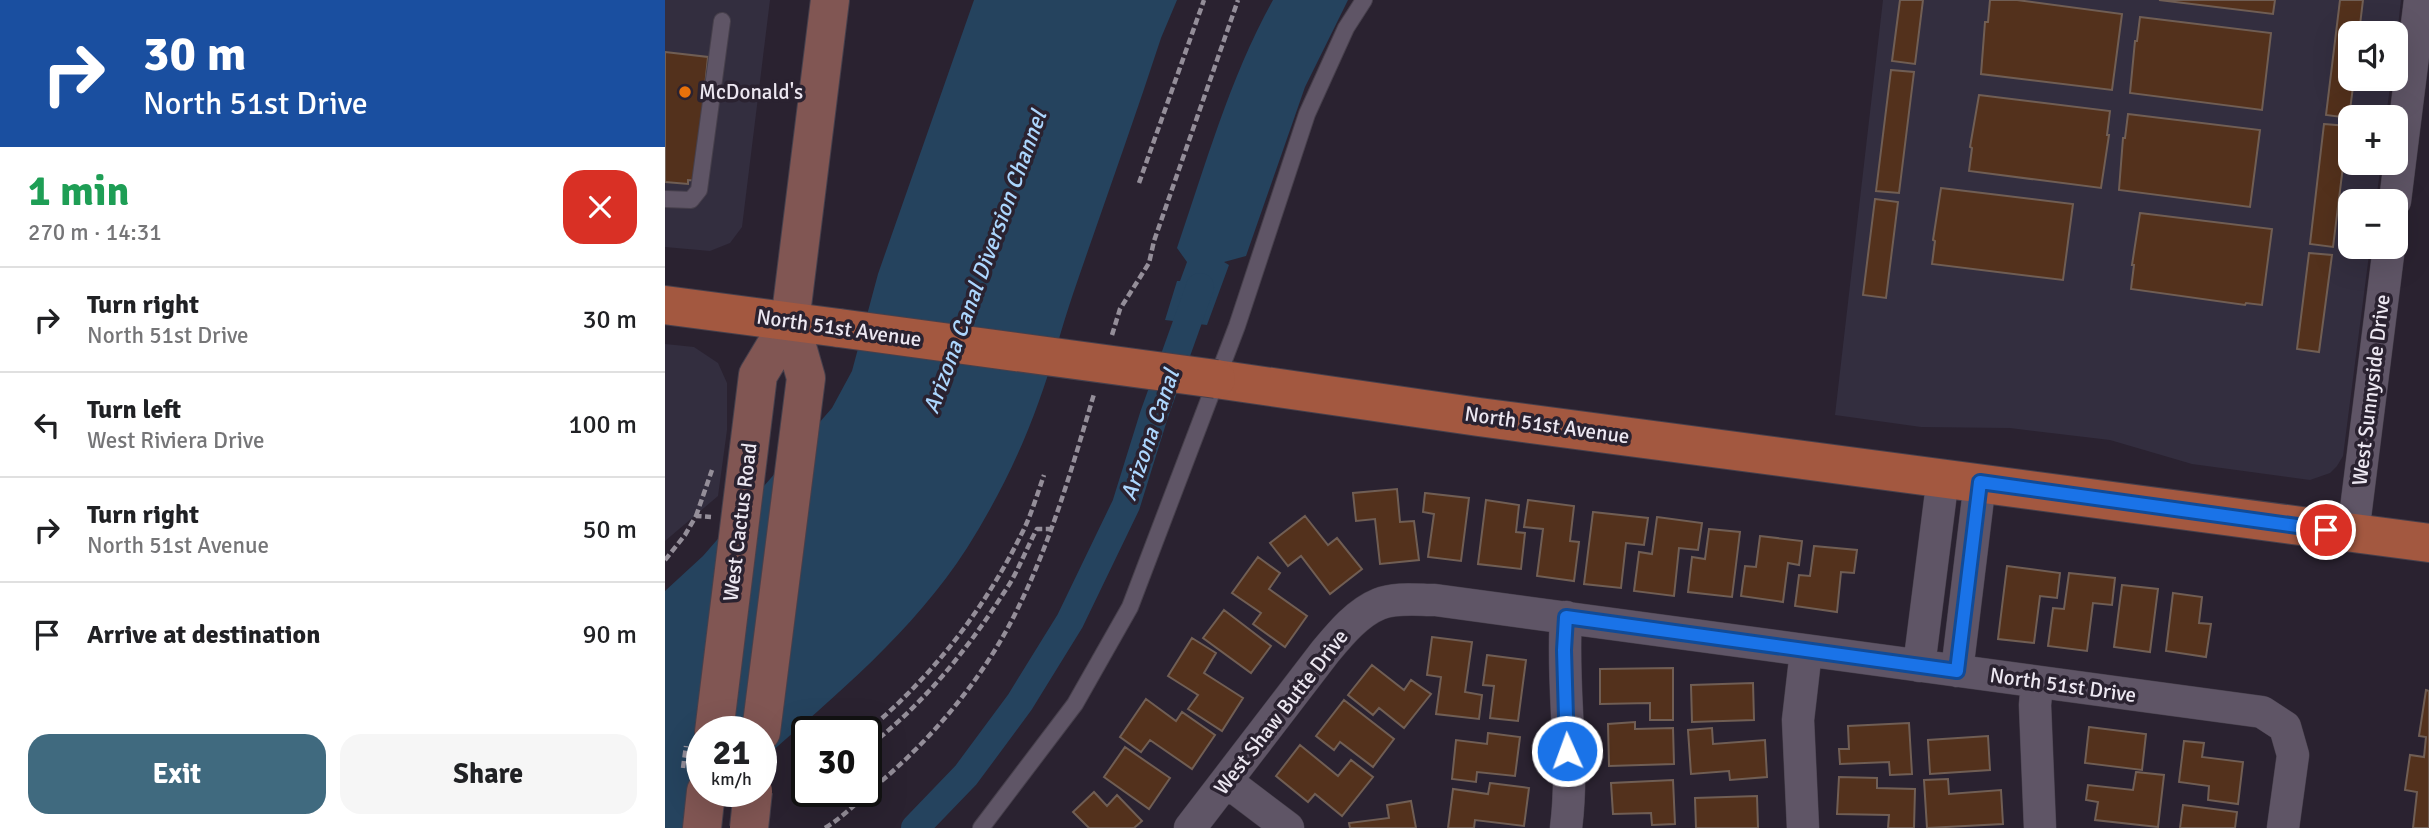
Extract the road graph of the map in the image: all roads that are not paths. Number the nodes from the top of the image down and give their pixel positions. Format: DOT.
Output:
graph roads {
  1 [pos="829,0"];
  2 [pos="1364,0"];
  3 [pos="2420,0"];
  4 [pos="722,21"];
  5 [pos="2396,189"];
  6 [pos="665,198"];
  7 [pos="2387,259"];
  8 [pos="665,305"];
  9 [pos="790,322"];
  10 [pos="1216,379"];
  11 [pos="1943,477"];
  12 [pos="1980,482"];
  13 [pos="2353,533"];
  14 [pos="2429,543"];
  15 [pos="1380,603"];
  16 [pos="1566,617"];
  17 [pos="1806,651"];
  18 [pos="1919,666"];
  19 [pos="1957,671"];
  20 [pos="2037,682"];
  21 [pos="715,716"];
  22 [pos="763,716"];
  23 [pos="1226,781"];
  24 [pos="704,807"];
  25 [pos="751,807"];
  26 [pos="702,828"];
  27 [pos="749,828"];
  28 [pos="981,828"];
  29 [pos="1190,828"];
  30 [pos="1288,828"];
  31 [pos="1566,828"];
  32 [pos="1803,828"];
  33 [pos="2041,828"];
  34 [pos="2283,828"];
  1 -- 9 [label="main road, West Cactus Road"];
  2 -- 10 [label="lane"];
  3 -- 5 [label="street"];
  4 -- 6 [label="lane"];
  7 -- 13 [label="street, West Sunnyside Drive"];
  8 -- 9 [label="main road, North 51st Avenue"];
  9 -- 10 [label="main road, North 51st Avenue, bridge"];
  9 -- 21 [label="main road, West Cactus Road"];
  9 -- 22 [label="main road, West Cactus Road"];
  10 -- 11 [label="main road, North 51st Avenue"];
  10 -- 28 [label="lane"];
  11 -- 12 [label="main road, North 51st Avenue"];
  11 -- 18 [label="street"];
  12 -- 13 [label="main road, North 51st Avenue"];
  12 -- 19 [label="street"];
  13 -- 14 [label="main road, North 51st Avenue"];
  15 -- 16 [label="street, North 51st Drive"];
  15 -- 23 [label="street, West Shaw Butte Drive"];
  16 -- 17 [label="street, North 51st Drive"];
  16 -- 31 [label="street"];
  17 -- 18 [label="street, North 51st Drive"];
  17 -- 32 [label="street"];
  18 -- 19 [label="street, North 51st Drive"];
  19 -- 20 [label="street, North 51st Drive"];
  20 -- 33 [label="street"];
  20 -- 34 [label="street, North 51st Drive"];
  23 -- 29 [label="street, West Shaw Butte Drive"];
  23 -- 30 [label="street"];
  24 -- 26 [label="main road"];
  25 -- 27 [label="main road, bridge"];
}
